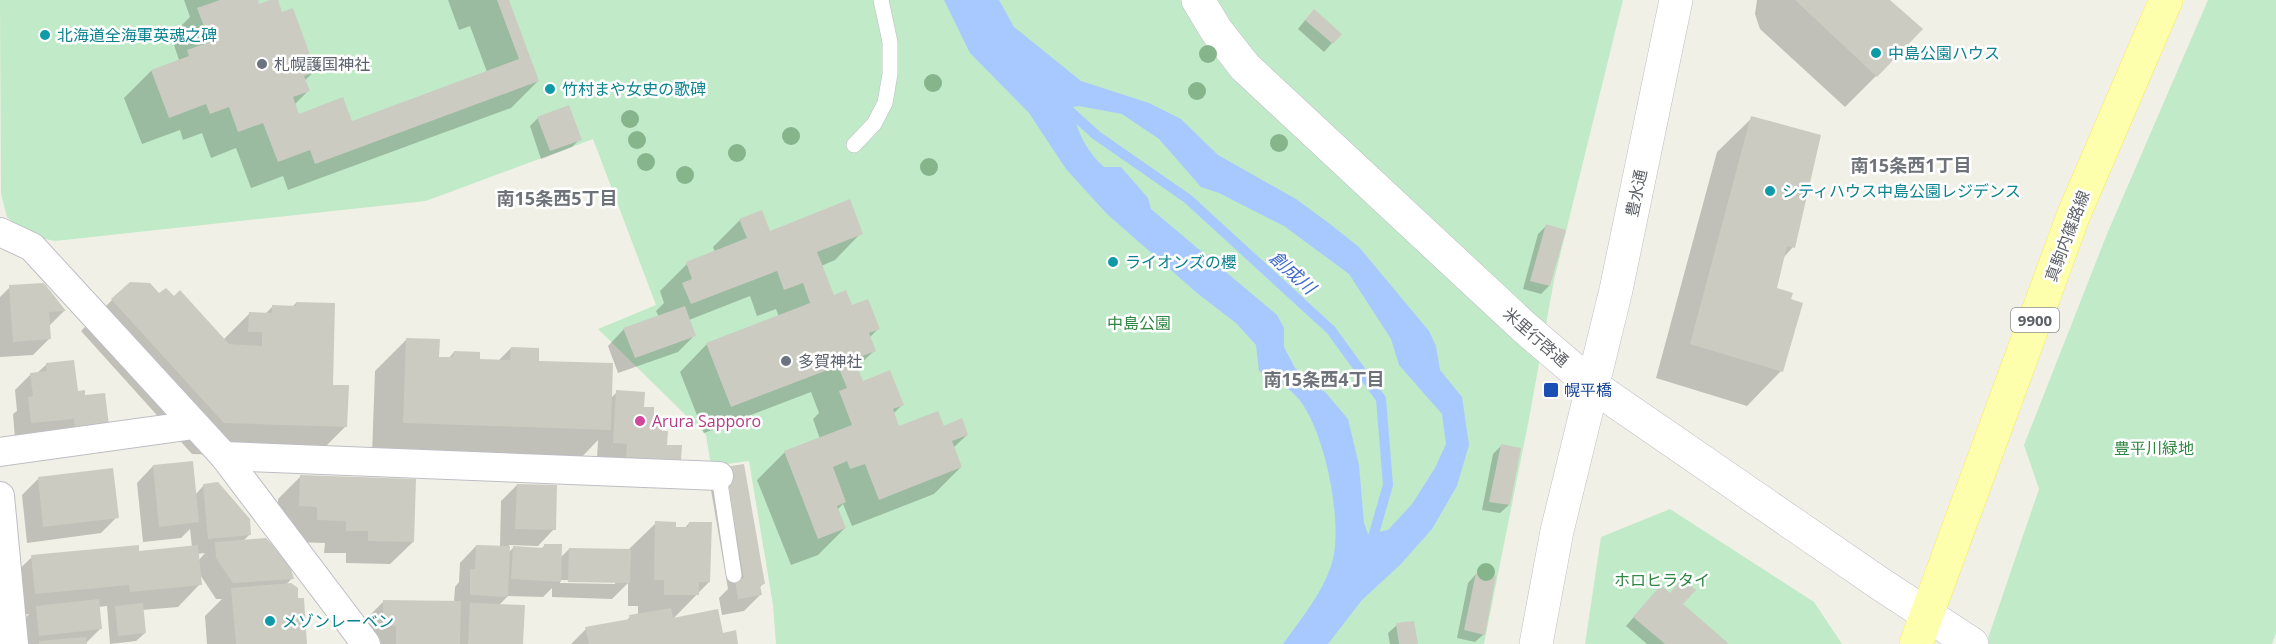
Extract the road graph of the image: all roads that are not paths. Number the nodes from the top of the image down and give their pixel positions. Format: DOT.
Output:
graph roads {
  1 [pos="881,0"];
  2 [pos="1198,0"];
  3 [pos="1676,0"];
  4 [pos="2166,0"];
  5 [pos="854,146"];
  6 [pos="0,232"];
  7 [pos="1593,386"];
  8 [pos="194,425"];
  9 [pos="0,452"];
  10 [pos="224,456"];
  11 [pos="718,476"];
  12 [pos="0,496"];
  13 [pos="734,575"];
  14 [pos="1921,629"];
  15 [pos="14,644"];
  16 [pos="366,644"];
  17 [pos="1536,644"];
  18 [pos="1972,644"];
  1 -- 5 [label="lane"];
  2 -- 7 [label="street, 米里行啓通"];
  3 -- 7 [label="street, 豊水通"];
  4 -- 14 [label="main road, 真駒内篠路線 / 9900"];
  6 -- 8 [label="street"];
  7 -- 14 [label="street, 米里行啓通"];
  7 -- 17 [label="street, 豊水通"];
  8 -- 9 [label="street"];
  8 -- 10 [label="street"];
  10 -- 11 [label="street"];
  10 -- 16 [label="street"];
  11 -- 13 [label="lane"];
  12 -- 15 [label="street"];
  14 -- 18 [label="street, 米里行啓通"];
}
